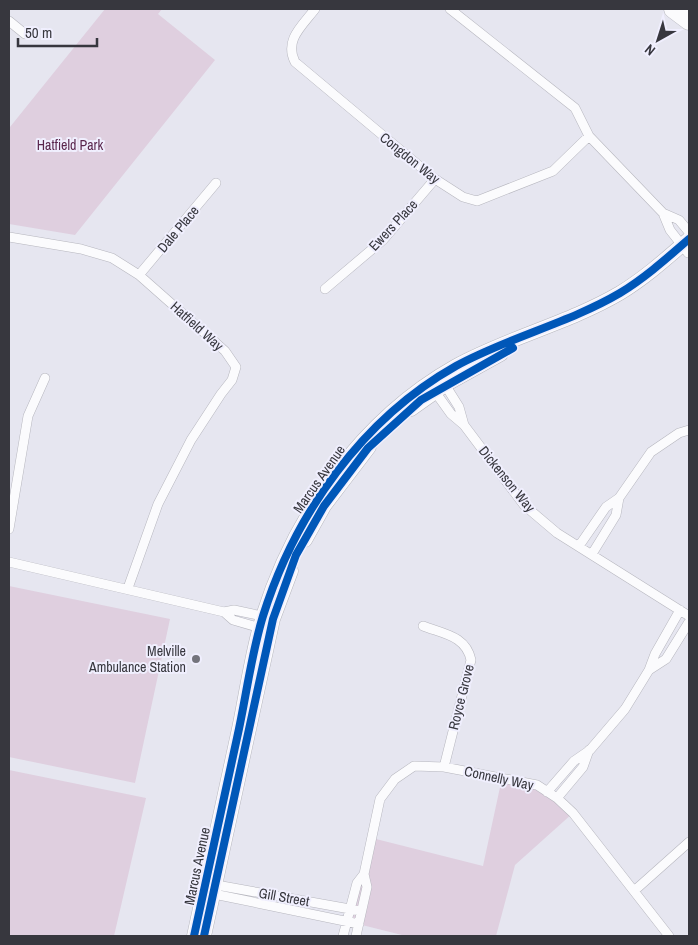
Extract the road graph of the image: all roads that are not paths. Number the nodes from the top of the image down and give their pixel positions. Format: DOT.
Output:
graph roads {
  1 [pos="315,9"];
  2 [pos="450,9"];
  3 [pos="673,9"];
  4 [pos="9,21"];
  5 [pos="689,21"];
  6 [pos="25,34"];
  7 [pos="589,136"];
  8 [pos="435,179"];
  9 [pos="216,184"];
  10 [pos="662,213"];
  11 [pos="689,232"];
  12 [pos="9,237"];
  13 [pos="687,247"];
  14 [pos="139,275"];
  15 [pos="325,289"];
  16 [pos="45,378"];
  17 [pos="437,384"];
  18 [pos="689,430"];
  19 [pos="619,498"];
  20 [pos="9,529"];
  21 [pos="579,546"];
  22 [pos="592,554"];
  23 [pos="9,562"];
  24 [pos="128,588"];
  25 [pos="680,610"];
  26 [pos="689,616"];
  27 [pos="689,622"];
  28 [pos="267,623"];
  29 [pos="423,626"];
  30 [pos="650,670"];
  31 [pos="590,750"];
  32 [pos="444,767"];
  33 [pos="547,792"];
  34 [pos="557,798"];
  35 [pos="689,842"];
  36 [pos="364,874"];
  37 [pos="210,889"];
  38 [pos="634,891"];
  39 [pos="349,908"];
  40 [pos="362,911"];
  41 [pos="346,921"];
  42 [pos="359,924"];
  43 [pos="194,936"];
  44 [pos="204,936"];
  45 [pos="343,936"];
  46 [pos="356,936"];
  47 [pos="669,936"];
  1 -- 8 [label="street, Congdon Way"];
  2 -- 7 [label="street"];
  3 -- 5 [label="highway"];
  4 -- 6 [label="street"];
  7 -- 8 [label="street, Congdon Way"];
  7 -- 10 [label="street"];
  8 -- 15 [label="street, Ewers Place"];
  9 -- 14 [label="street, Dale Place"];
  10 -- 11 [label="street"];
  10 -- 13 [label="street"];
  12 -- 14 [label="street, Hatfield Way"];
  13 -- 17 [label="street, Marcus Avenue"];
  14 -- 24 [label="street, Hatfield Way"];
  16 -- 20 [label="street"];
  17 -- 21 [label="street, Dickenson Way"];
  17 -- 28 [label="street, Marcus Avenue"];
  18 -- 19 [label="street"];
  19 -- 21 [label="street"];
  19 -- 22 [label="street"];
  21 -- 22 [label="street, Dickenson Way"];
  22 -- 25 [label="street, Dickenson Way"];
  23 -- 24 [label="street"];
  24 -- 28 [label="street"];
  25 -- 26 [label="street, Dickenson Way"];
  25 -- 30 [label="street"];
  27 -- 30 [label="street"];
  28 -- 37 [label="street, Marcus Avenue"];
  29 -- 32 [label="street, Royce Grove"];
  30 -- 31 [label="street"];
  31 -- 33 [label="street"];
  31 -- 34 [label="street"];
  32 -- 33 [label="street, Connelly Way"];
  32 -- 36 [label="street, Connelly Way"];
  33 -- 34 [label="street, Connelly Way"];
  34 -- 38 [label="street, Connelly Way"];
  35 -- 38 [label="street"];
  36 -- 39 [label="street, Connelly Way"];
  36 -- 40 [label="street, Connelly Way"];
  37 -- 39 [label="street, Gill Street"];
  37 -- 41 [label="street, Gill Street"];
  37 -- 43 [label="street, Marcus Avenue"];
  37 -- 44 [label="street, Marcus Avenue"];
  38 -- 47 [label="street, Connelly Way"];
  39 -- 40 [label="street, Gill Street"];
  39 -- 41 [label="street, Connelly Way"];
  40 -- 42 [label="street, Connelly Way"];
  41 -- 42 [label="street, Gill Street"];
  41 -- 45 [label="street, Connelly Way"];
  42 -- 46 [label="street, Connelly Way"];
}
